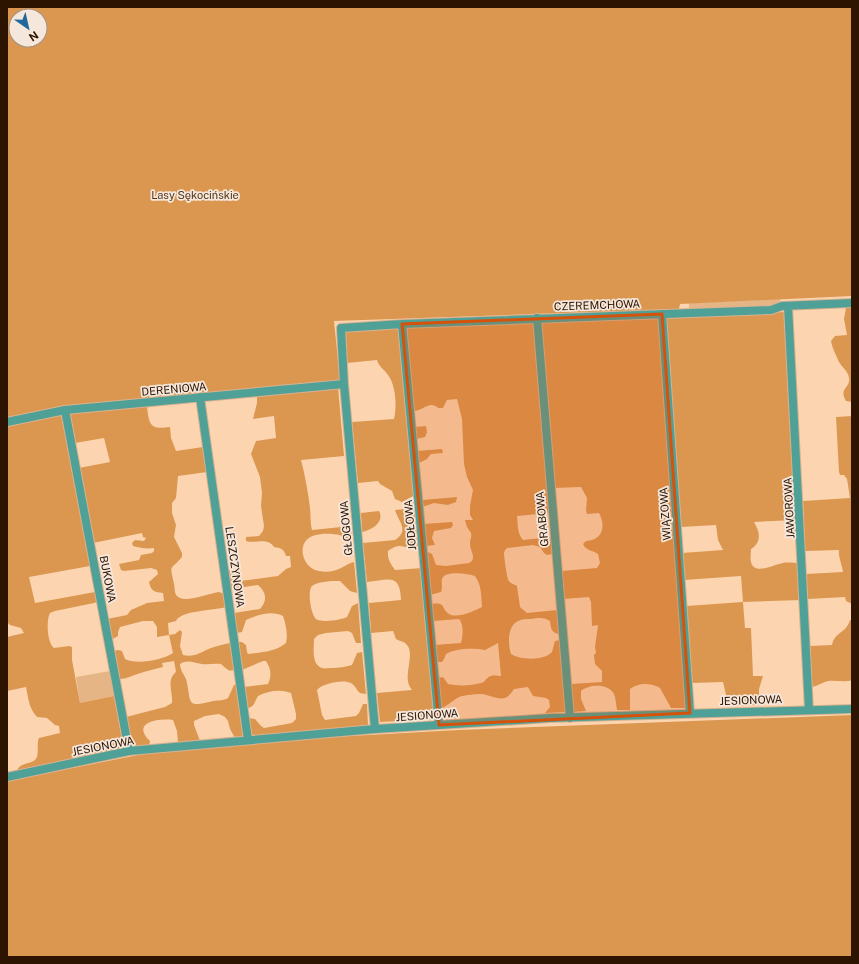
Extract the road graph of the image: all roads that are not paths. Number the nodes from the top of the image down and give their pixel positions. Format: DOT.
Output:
graph roads {
  1 [pos="852,303"];
  2 [pos="788,306"];
  3 [pos="662,314"];
  4 [pos="537,318"];
  5 [pos="402,324"];
  6 [pos="342,327"];
  7 [pos="344,384"];
  8 [pos="200,398"];
  9 [pos="65,410"];
  10 [pos="7,422"];
  11 [pos="852,708"];
  12 [pos="809,710"];
  13 [pos="690,713"];
  14 [pos="570,718"];
  15 [pos="439,725"];
  16 [pos="375,729"];
  17 [pos="248,740"];
  18 [pos="129,751"];
  19 [pos="7,777"];
  1 -- 2 [label="street, CZEREMCHOWA"];
  2 -- 3 [label="street, CZEREMCHOWA"];
  2 -- 12 [label="street, JAWOROWA"];
  3 -- 4 [label="street, CZEREMCHOWA"];
  3 -- 13 [label="street, WIĄZOWA"];
  4 -- 5 [label="street, CZEREMCHOWA"];
  4 -- 14 [label="street, GRABOWA"];
  5 -- 6 [label="street, CZEREMCHOWA"];
  5 -- 15 [label="street, JODŁOWA"];
  6 -- 7 [label="street, GŁOGOWA"];
  7 -- 8 [label="street, DERENIOWA"];
  7 -- 16 [label="street, GŁOGOWA"];
  8 -- 9 [label="street, DERENIOWA"];
  8 -- 17 [label="street, LESZCZYNOWA"];
  9 -- 10 [label="street, DERENIOWA"];
  9 -- 18 [label="street, BUKOWA"];
  11 -- 12 [label="street, JESIONOWA"];
  12 -- 13 [label="street, JESIONOWA"];
  13 -- 14 [label="street, JESIONOWA"];
  14 -- 15 [label="street, JESIONOWA"];
  15 -- 16 [label="street, JESIONOWA"];
  16 -- 17 [label="street, JESIONOWA"];
  17 -- 18 [label="street, JESIONOWA"];
  18 -- 19 [label="street, JESIONOWA"];
}
